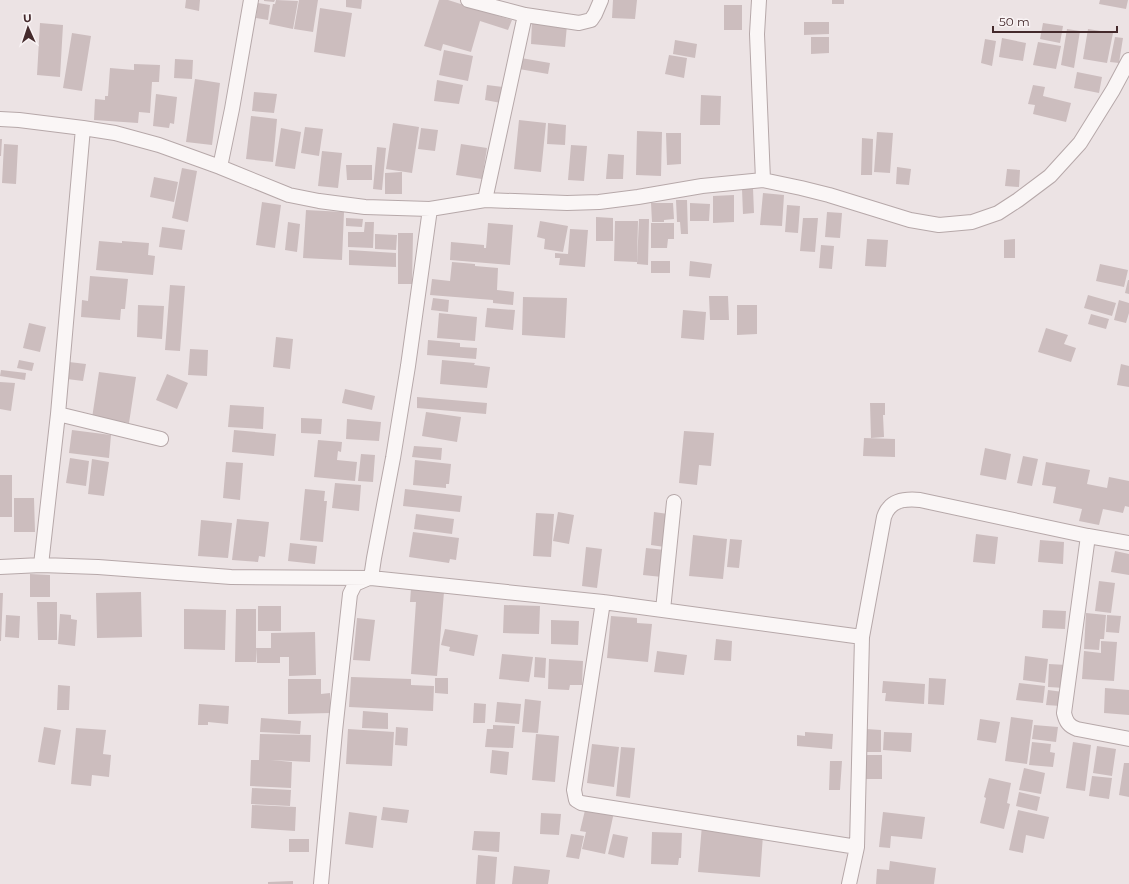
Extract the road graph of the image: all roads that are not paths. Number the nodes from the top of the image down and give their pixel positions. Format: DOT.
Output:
graph roads {
  1 [pos="251,0"];
  2 [pos="468,0"];
  3 [pos="601,0"];
  4 [pos="759,0"];
  5 [pos="525,15"];
  6 [pos="1129,60"];
  7 [pos="0,119"];
  8 [pos="83,128"];
  9 [pos="220,167"];
  10 [pos="763,180"];
  11 [pos="485,200"];
  12 [pos="430,209"];
  13 [pos="58,414"];
  14 [pos="161,439"];
  15 [pos="674,502"];
  16 [pos="1088,536"];
  17 [pos="1129,543"];
  18 [pos="41,565"];
  19 [pos="0,567"];
  20 [pos="371,578"];
  21 [pos="603,602"];
  22 [pos="663,610"];
  23 [pos="862,637"];
  24 [pos="1129,739"];
  25 [pos="857,847"];
  26 [pos="321,884"];
  27 [pos="849,884"];
  1 -- 9 [label="street"];
  2 -- 5 [label="street"];
  3 -- 5 [label="street"];
  4 -- 10 [label="street"];
  5 -- 11 [label="street"];
  6 -- 10 [label="street"];
  7 -- 8 [label="street"];
  8 -- 9 [label="street"];
  8 -- 13 [label="street"];
  9 -- 12 [label="street"];
  10 -- 11 [label="street"];
  11 -- 12 [label="street"];
  12 -- 20 [label="street"];
  13 -- 14 [label="street"];
  13 -- 18 [label="street"];
  15 -- 22 [label="street"];
  16 -- 17 [label="street"];
  16 -- 23 [label="street"];
  16 -- 24 [label="street"];
  18 -- 19 [label="street"];
  18 -- 20 [label="street"];
  20 -- 21 [label="street"];
  20 -- 26 [label="street"];
  21 -- 22 [label="street"];
  21 -- 25 [label="street"];
  22 -- 23 [label="street"];
  23 -- 25 [label="street"];
  25 -- 27 [label="street"];
}
